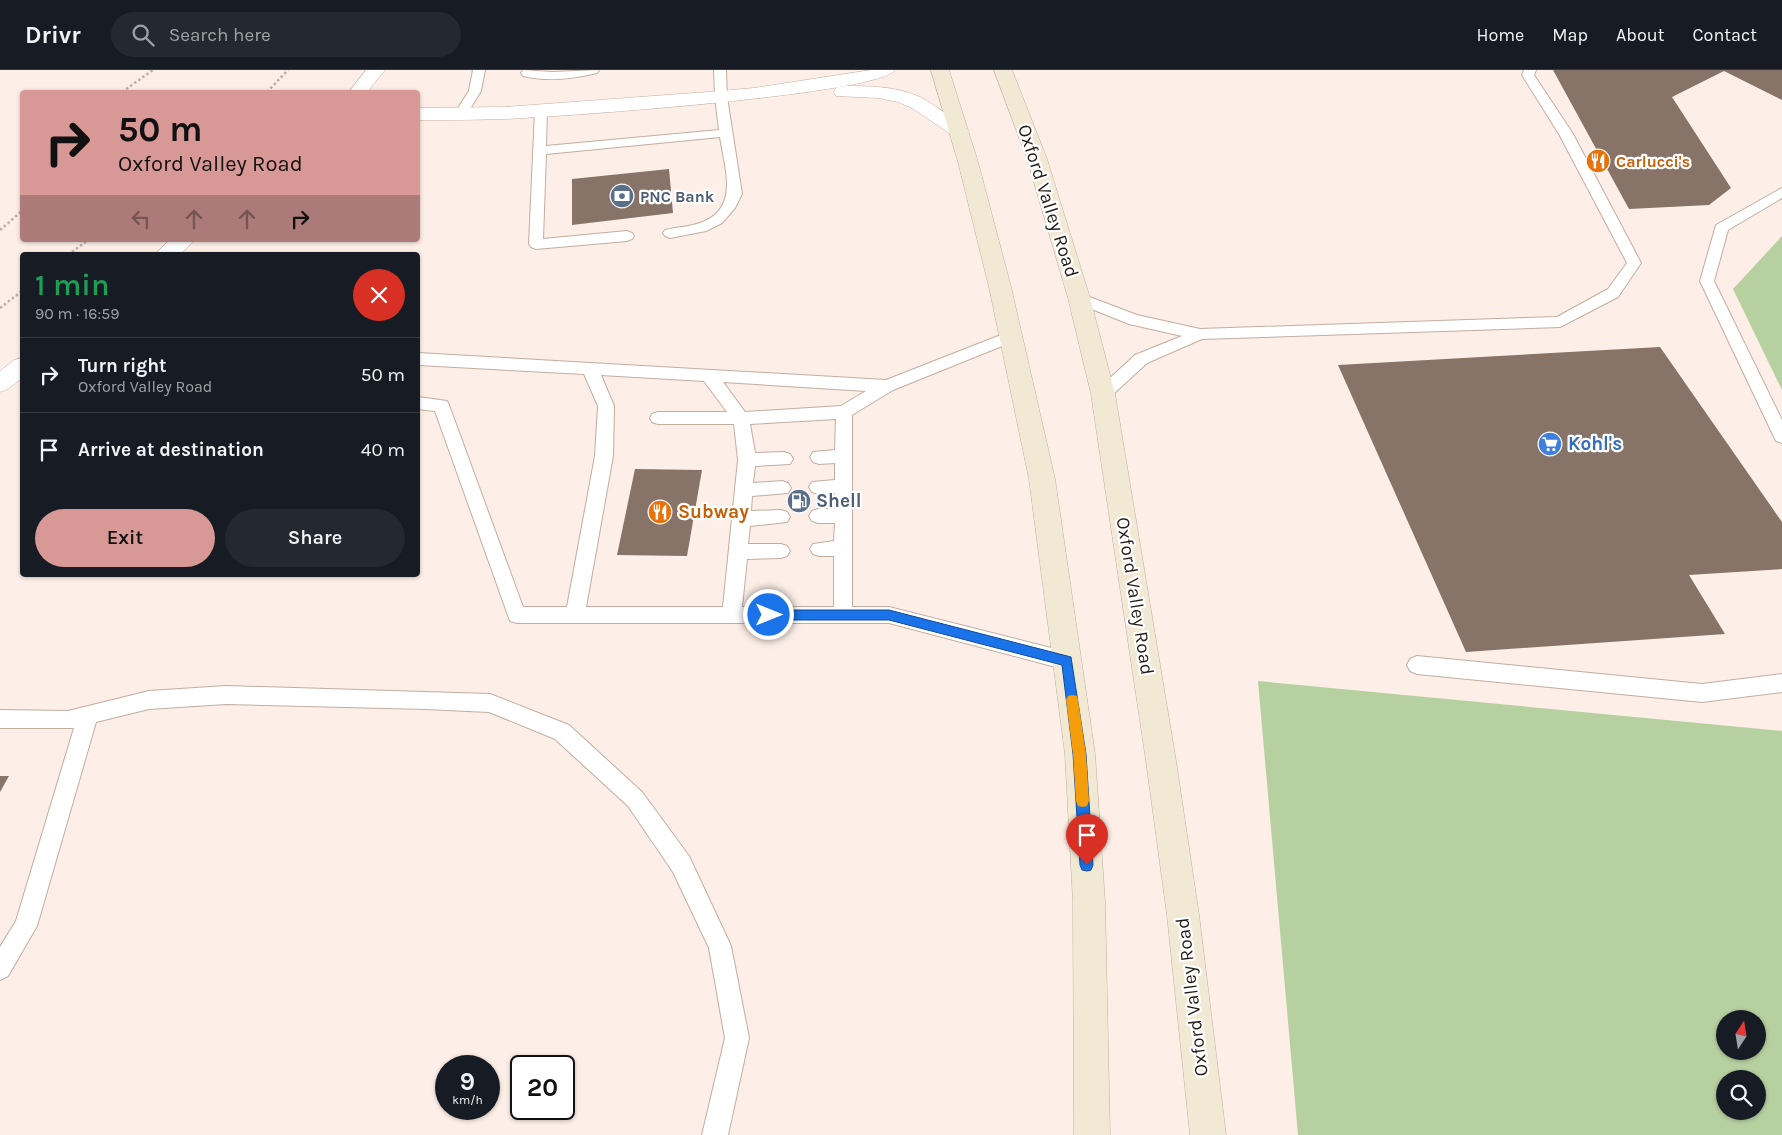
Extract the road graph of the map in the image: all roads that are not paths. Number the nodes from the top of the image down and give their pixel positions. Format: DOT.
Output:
graph roads {
  1 [pos="376,70"];
  2 [pos="479,70"];
  3 [pos="593,70"];
  4 [pos="720,70"];
  5 [pos="886,70"];
  6 [pos="940,70"];
  7 [pos="1002,70"];
  8 [pos="1530,70"];
  9 [pos="527,73"];
  10 [pos="360,90"];
  11 [pos="754,94"];
  12 [pos="721,96"];
  13 [pos="541,110"];
  14 [pos="420,114"];
  15 [pos="460,114"];
  16 [pos="959,131"];
  17 [pos="726,133"];
  18 [pos="539,151"];
  19 [pos="1782,192"];
  20 [pos="670,233"];
  21 [pos="627,236"];
  22 [pos="181,242"];
  23 [pos="169,252"];
  24 [pos="1079,298"];
  25 [pos="1200,334"];
  26 [pos="1011,336"];
  27 [pos="420,359"];
  28 [pos="590,369"];
  29 [pos="709,376"];
  30 [pos="887,386"];
  31 [pos="1103,394"];
  32 [pos="420,403"];
  33 [pos="844,412"];
  34 [pos="658,418"];
  35 [pos="741,418"];
  36 [pos="1782,437"];
  37 [pos="844,456"];
  38 [pos="819,458"];
  39 [pos="784,459"];
  40 [pos="747,460"];
  41 [pos="843,486"];
  42 [pos="818,487"];
  43 [pos="782,488"];
  44 [pos="744,490"];
  45 [pos="818,516"];
  46 [pos="844,516"];
  47 [pos="781,517"];
  48 [pos="742,519"];
  49 [pos="844,548"];
  50 [pos="819,549"];
  51 [pos="781,551"];
  52 [pos="738,552"];
  53 [pos="575,615"];
  54 [pos="732,615"];
  55 [pos="844,615"];
  56 [pos="1067,661"];
  57 [pos="1417,665"];
  58 [pos="1782,683"];
  59 [pos="88,715"];
  60 [pos="0,719"];
  61 [pos="0,968"];
  62 [pos="715,1135"];
  63 [pos="1092,1135"];
  64 [pos="1208,1135"];
  1 -- 10 [label="street"];
  2 -- 15 [label="lane"];
  3 -- 9 [label="lane"];
  4 -- 12 [label="lane"];
  5 -- 11 [label="street"];
  6 -- 16 [label="main road"];
  7 -- 24 [label="main road, Oxford Valley Road"];
  8 -- 25 [label="lane"];
  11 -- 12 [label="street"];
  11 -- 16 [label="street"];
  12 -- 13 [label="street"];
  12 -- 17 [label="lane"];
  13 -- 15 [label="street"];
  13 -- 18 [label="lane"];
  14 -- 15 [label="street"];
  16 -- 26 [label="main road"];
  17 -- 18 [label="lane"];
  17 -- 20 [label="lane"];
  18 -- 21 [label="lane"];
  19 -- 36 [label="lane"];
  22 -- 23 [label="street"];
  24 -- 25 [label="lane"];
  24 -- 31 [label="main road, Oxford Valley Road"];
  25 -- 31 [label="lane"];
  26 -- 30 [label="lane"];
  26 -- 56 [label="main road"];
  27 -- 28 [label="lane"];
  28 -- 29 [label="lane"];
  28 -- 53 [label="lane"];
  29 -- 30 [label="lane"];
  29 -- 35 [label="lane"];
  30 -- 33 [label="lane"];
  31 -- 64 [label="main road, Oxford Valley Road"];
  32 -- 53 [label="lane"];
  33 -- 35 [label="lane"];
  33 -- 37 [label="lane"];
  34 -- 35 [label="lane"];
  35 -- 40 [label="lane"];
  37 -- 38 [label="lane"];
  37 -- 41 [label="lane"];
  39 -- 40 [label="lane"];
  40 -- 44 [label="lane"];
  41 -- 42 [label="lane"];
  41 -- 46 [label="lane"];
  43 -- 44 [label="lane"];
  44 -- 48 [label="lane"];
  45 -- 46 [label="lane"];
  46 -- 49 [label="lane"];
  47 -- 48 [label="lane"];
  48 -- 52 [label="lane"];
  49 -- 50 [label="lane"];
  49 -- 55 [label="lane"];
  51 -- 52 [label="lane"];
  52 -- 54 [label="lane"];
  53 -- 54 [label="lane"];
  54 -- 55 [label="lane"];
  55 -- 56 [label="lane"];
  56 -- 63 [label="main road"];
  57 -- 58 [label="lane"];
  59 -- 60 [label="lane"];
  59 -- 61 [label="lane"];
  59 -- 62 [label="lane"];
}
